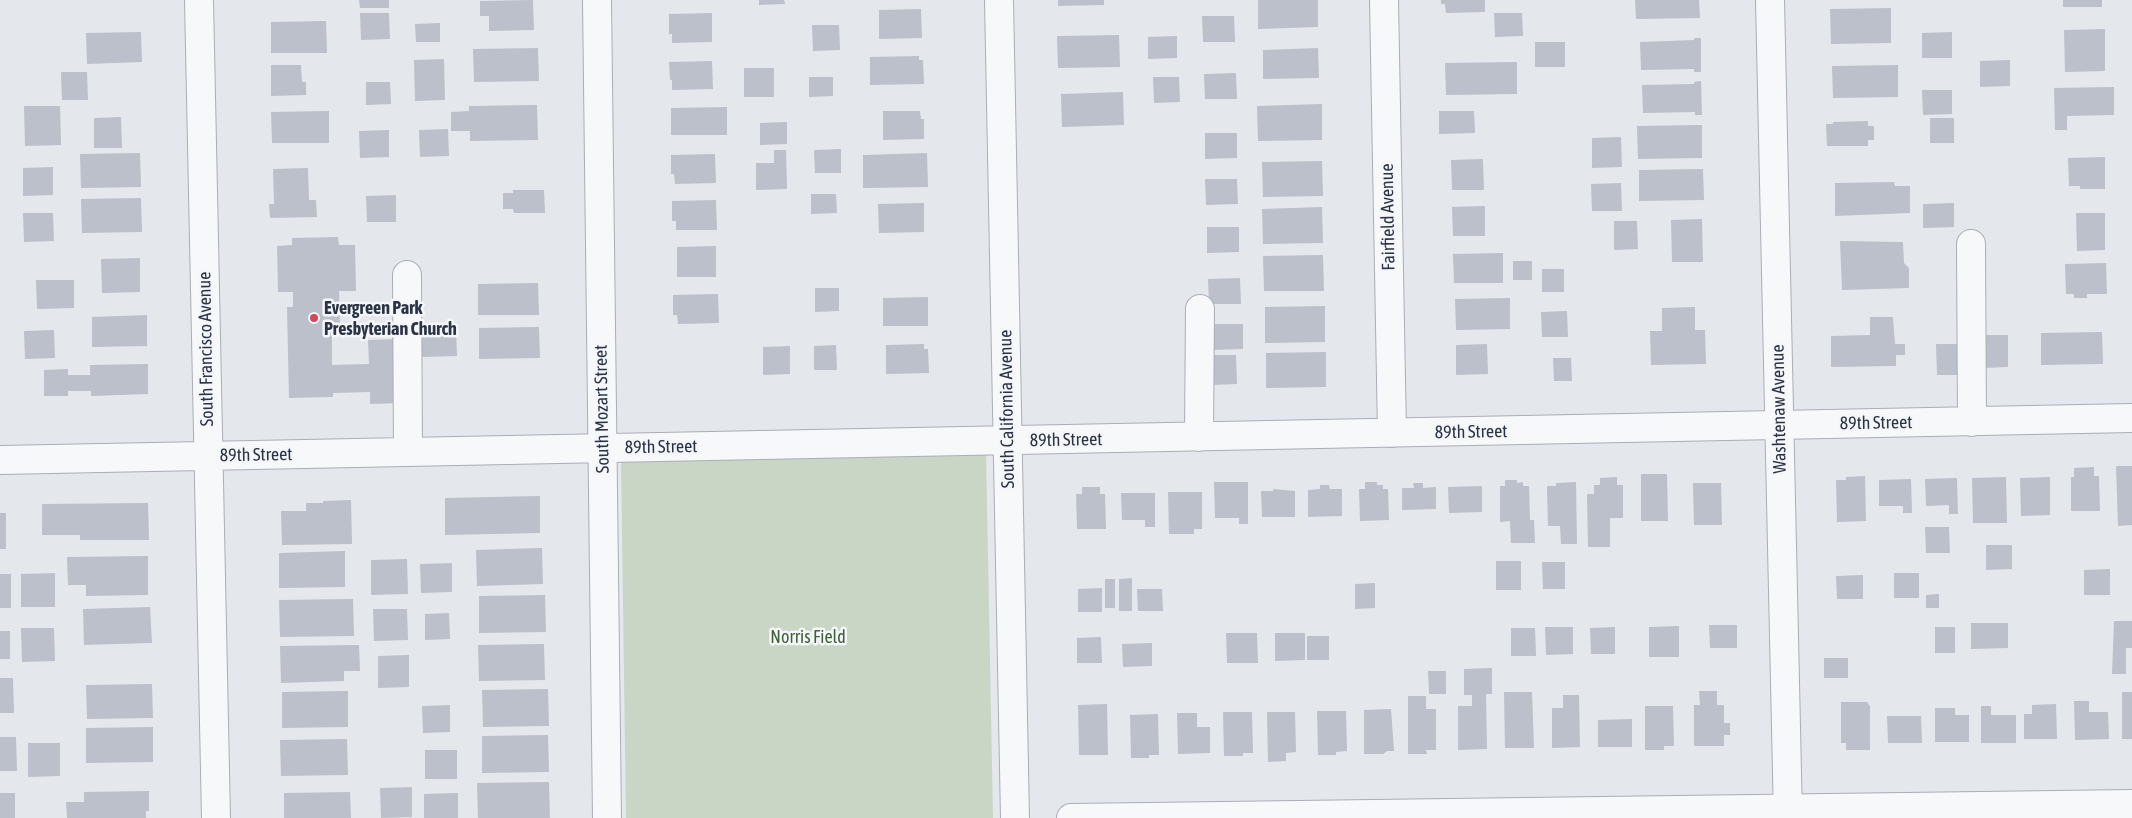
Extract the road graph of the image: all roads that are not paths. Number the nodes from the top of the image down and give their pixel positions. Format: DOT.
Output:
graph roads {
  1 [pos="200,0"];
  2 [pos="596,0"];
  3 [pos="999,0"];
  4 [pos="1384,0"];
  5 [pos="1770,0"];
  6 [pos="1971,244"];
  7 [pos="407,275"];
  8 [pos="1200,308"];
  9 [pos="2132,418"];
  10 [pos="1972,422"];
  11 [pos="1779,425"];
  12 [pos="1392,433"];
  13 [pos="1199,437"];
  14 [pos="1008,441"];
  15 [pos="602,448"];
  16 [pos="408,452"];
  17 [pos="208,456"];
  18 [pos="0,460"];
  19 [pos="2132,804"];
  20 [pos="1788,814"];
  21 [pos="216,818"];
  22 [pos="607,818"];
  23 [pos="1015,818"];
  24 [pos="1071,818"];
  1 -- 17 [label="street, South Francisco Avenue"];
  2 -- 15 [label="street, South Mozart Street"];
  3 -- 14 [label="street, South California Avenue"];
  4 -- 12 [label="street, Fairfield Avenue"];
  5 -- 11 [label="street, Washtenaw Avenue"];
  6 -- 10 [label="street"];
  7 -- 16 [label="street"];
  8 -- 13 [label="street"];
  9 -- 10 [label="street, 89th Street"];
  10 -- 11 [label="street, 89th Street"];
  11 -- 12 [label="street, 89th Street"];
  11 -- 20 [label="street, Washtenaw Avenue"];
  12 -- 13 [label="street, 89th Street"];
  13 -- 14 [label="street, 89th Street"];
  14 -- 15 [label="street, 89th Street"];
  14 -- 23 [label="street, South California Avenue"];
  15 -- 16 [label="street, 89th Street"];
  15 -- 22 [label="street, South Mozart Street"];
  16 -- 17 [label="street, 89th Street"];
  17 -- 18 [label="street, 89th Street"];
  17 -- 21 [label="street, South Francisco Avenue"];
  19 -- 20 [label="street"];
  20 -- 24 [label="street"];
}
